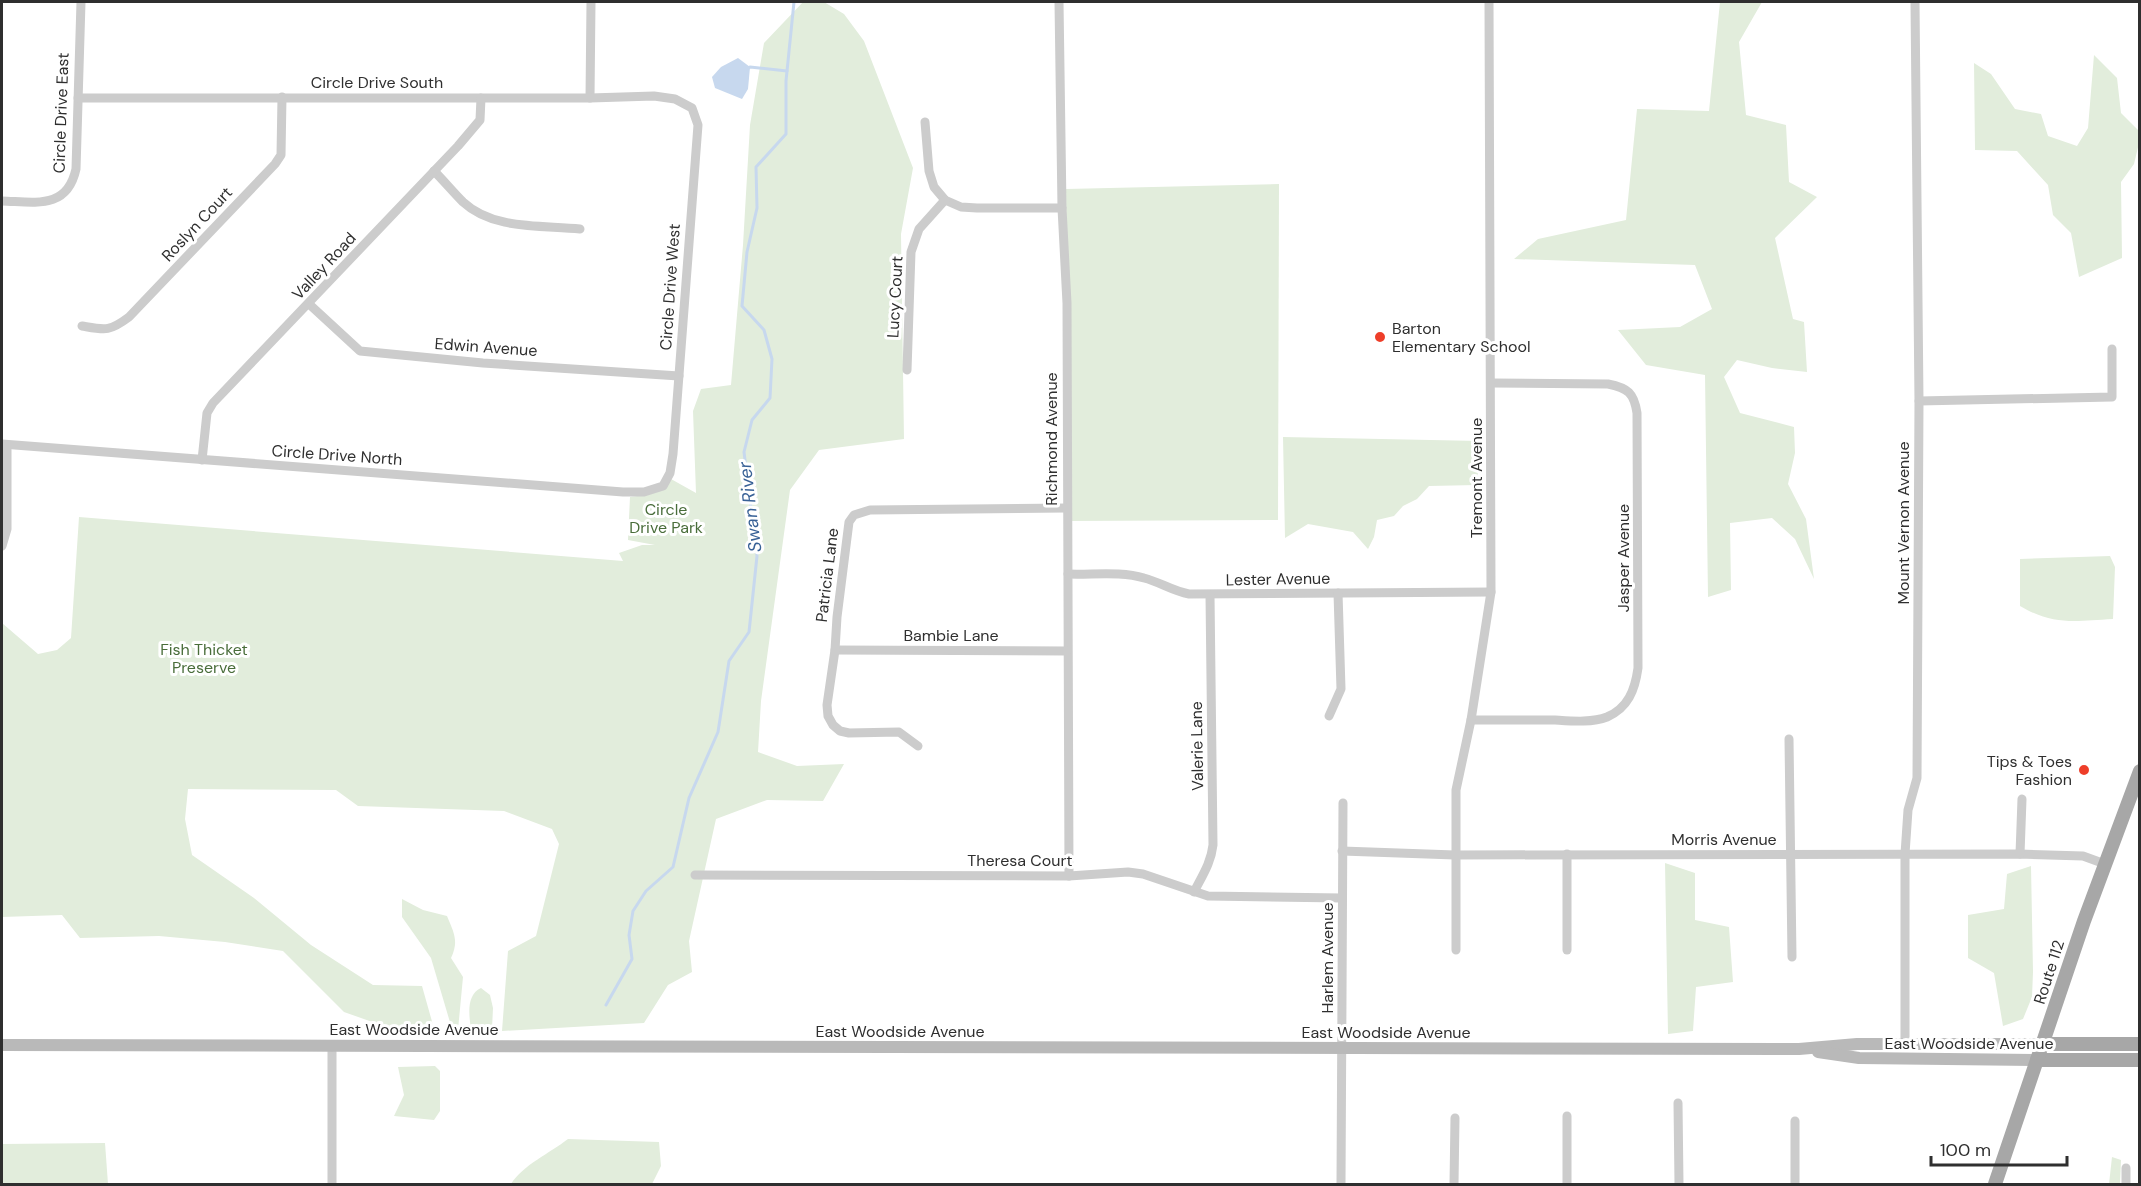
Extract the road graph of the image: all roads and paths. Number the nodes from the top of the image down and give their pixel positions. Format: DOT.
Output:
graph roads {
  1 [pos="81,2"];
  2 [pos="591,2"];
  3 [pos="1059,2"];
  4 [pos="1489,2"];
  5 [pos="1916,2"];
  6 [pos="282,97"];
  7 [pos="78,98"];
  8 [pos="481,98"];
  9 [pos="590,98"];
  10 [pos="675,99"];
  11 [pos="925,122"];
  12 [pos="434,171"];
  13 [pos="945,200"];
  14 [pos="2,201"];
  15 [pos="1062,208"];
  16 [pos="580,229"];
  17 [pos="309,304"];
  18 [pos="82,326"];
  19 [pos="2112,348"];
  20 [pos="907,370"];
  21 [pos="679,376"];
  22 [pos="1492,382"];
  23 [pos="1919,401"];
  24 [pos="4,445"];
  25 [pos="202,459"];
  26 [pos="663,486"];
  27 [pos="1066,508"];
  28 [pos="2,546"];
  29 [pos="1068,574"];
  30 [pos="1491,592"];
  31 [pos="1338,593"];
  32 [pos="1210,595"];
  33 [pos="835,650"];
  34 [pos="1067,651"];
  35 [pos="1329,716"];
  36 [pos="1471,720"];
  37 [pos="1789,739"];
  38 [pos="918,746"];
  39 [pos="2139,771"];
  40 [pos="2022,799"];
  41 [pos="1343,803"];
  42 [pos="1342,850"];
  43 [pos="1567,854"];
  44 [pos="1791,854"];
  45 [pos="1905,854"];
  46 [pos="2020,854"];
  47 [pos="1455,855"];
  48 [pos="2105,864"];
  49 [pos="695,875"];
  50 [pos="1069,876"];
  51 [pos="1194,892"];
  52 [pos="1342,898"];
  53 [pos="1456,950"];
  54 [pos="1568,950"];
  55 [pos="1792,957"];
  56 [pos="1905,1044"];
  57 [pos="2043,1044"];
  58 [pos="2139,1044"];
  59 [pos="2,1045"];
  60 [pos="332,1045"];
  61 [pos="1342,1048"];
  62 [pos="1799,1049"];
  63 [pos="2037,1060"];
  64 [pos="2139,1060"];
  65 [pos="1678,1103"];
  66 [pos="1567,1116"];
  67 [pos="1455,1118"];
  68 [pos="1795,1121"];
  69 [pos="2126,1168"];
  70 [pos="333,1185"];
  71 [pos="1341,1185"];
  72 [pos="1454,1185"];
  73 [pos="1568,1185"];
  74 [pos="1679,1185"];
  75 [pos="1795,1185"];
  76 [pos="1995,1185"];
  77 [pos="2126,1185"];
  1 -- 7 [label="street, Circle Drive East"];
  2 -- 9 [label="street"];
  3 -- 15 [label="street, Richmond Avenue"];
  4 -- 22 [label="street, Tremont Avenue"];
  5 -- 23 [label="street, Mount Vernon Avenue"];
  6 -- 7 [label="street, Circle Drive South"];
  6 -- 8 [label="street, Circle Drive South"];
  6 -- 18 [label="street, Roslyn Court"];
  7 -- 14 [label="street, Circle Drive East"];
  8 -- 9 [label="street, Circle Drive South"];
  8 -- 12 [label="street, Valley Road"];
  9 -- 10 [label="street, Circle Drive South"];
  10 -- 21 [label="street, Circle Drive West"];
  11 -- 13 [label="street"];
  12 -- 16 [label="street"];
  12 -- 17 [label="street, Valley Road"];
  13 -- 15 [label="street"];
  13 -- 20 [label="street, Lucy Court"];
  15 -- 27 [label="street, Richmond Avenue"];
  17 -- 21 [label="street, Edwin Avenue"];
  17 -- 25 [label="street, Valley Road"];
  19 -- 23 [label="street"];
  21 -- 26 [label="street, Circle Drive West"];
  22 -- 30 [label="street, Tremont Avenue"];
  22 -- 36 [label="street, Jasper Avenue"];
  23 -- 45 [label="street, Mount Vernon Avenue"];
  24 -- 25 [label="street, Circle Drive North"];
  24 -- 28 [label="street"];
  25 -- 26 [label="street, Circle Drive North"];
  27 -- 29 [label="street, Richmond Avenue"];
  27 -- 33 [label="street, Patricia Lane"];
  29 -- 32 [label="street, Lester Avenue"];
  29 -- 34 [label="street, Richmond Avenue"];
  30 -- 31 [label="street, Lester Avenue"];
  30 -- 36 [label="street, Tremont Avenue"];
  31 -- 32 [label="street, Lester Avenue"];
  31 -- 35 [label="street"];
  32 -- 51 [label="street, Valerie Lane"];
  33 -- 34 [label="street, Bambie Lane"];
  33 -- 38 [label="street, Patricia Lane"];
  34 -- 50 [label="street, Richmond Avenue"];
  36 -- 47 [label="street, Tremont Avenue"];
  37 -- 44 [label="street"];
  39 -- 48 [label="main road, Route 112"];
  40 -- 46 [label="street"];
  41 -- 42 [label="street, Harlem Avenue"];
  42 -- 47 [label="street, Morris Avenue"];
  42 -- 52 [label="street, Harlem Avenue"];
  43 -- 44 [label="street, Morris Avenue"];
  43 -- 47 [label="street, Morris Avenue"];
  43 -- 54 [label="street"];
  44 -- 45 [label="street, Morris Avenue"];
  44 -- 55 [label="street"];
  45 -- 46 [label="street, Morris Avenue"];
  45 -- 56 [label="street, Mount Vernon Avenue"];
  46 -- 48 [label="street, Morris Avenue"];
  47 -- 53 [label="street, Tremont Avenue"];
  48 -- 57 [label="main road, Route 112"];
  49 -- 50 [label="street, Theresa Court"];
  50 -- 51 [label="street, Theresa Court"];
  51 -- 52 [label="street, Theresa Court"];
  52 -- 61 [label="street, Harlem Avenue"];
  56 -- 57 [label="main road, East Woodside Avenue"];
  56 -- 62 [label="main road, East Woodside Avenue"];
  57 -- 58 [label="main road, East Woodside Avenue"];
  57 -- 63 [label="main road, Route 112"];
  59 -- 60 [label="main road, East Woodside Avenue"];
  60 -- 61 [label="main road, East Woodside Avenue"];
  60 -- 70 [label="street"];
  61 -- 62 [label="main road, East Woodside Avenue"];
  61 -- 71 [label="street, Harlem Avenue"];
  62 -- 63 [label="main road, East Woodside Avenue"];
  63 -- 64 [label="main road, East Woodside Avenue"];
  63 -- 76 [label="main road, Route 112"];
  65 -- 74 [label="street"];
  66 -- 73 [label="street"];
  67 -- 72 [label="street"];
  68 -- 75 [label="street"];
  69 -- 77 [label="street"];
}
